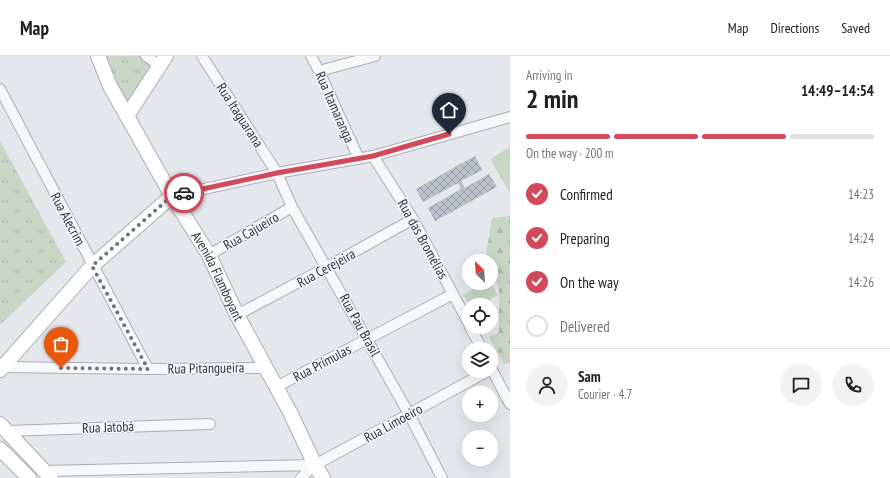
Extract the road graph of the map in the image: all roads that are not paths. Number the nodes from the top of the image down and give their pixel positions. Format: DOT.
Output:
graph roads {
  1 [pos="98,56"];
  2 [pos="146,56"];
  3 [pos="202,56"];
  4 [pos="311,56"];
  5 [pos="375,56"];
  6 [pos="163,61"];
  7 [pos="319,71"];
  8 [pos="0,89"];
  9 [pos="127,116"];
  10 [pos="510,117"];
  11 [pos="373,156"];
  12 [pos="359,159"];
  13 [pos="277,173"];
  14 [pos="172,196"];
  15 [pos="292,207"];
  16 [pos="414,219"];
  17 [pos="209,255"];
  18 [pos="92,266"];
  19 [pos="328,267"];
  20 [pos="453,294"];
  21 [pos="462,311"];
  22 [pos="237,315"];
  23 [pos="367,339"];
  24 [pos="266,368"];
  25 [pos="1,369"];
  26 [pos="148,369"];
  27 [pos="474,378"];
  28 [pos="495,378"];
  29 [pos="276,387"];
  30 [pos="510,404"];
  31 [pos="409,414"];
  32 [pos="210,424"];
  33 [pos="3,427"];
  34 [pos="0,449"];
  35 [pos="315,465"];
  36 [pos="47,474"];
  37 [pos="25,476"];
  38 [pos="301,478"];
  39 [pos="323,478"];
  40 [pos="440,478"];
  1 -- 9 [label="street, Avenida Flamboyant"];
  2 -- 6 [label="street"];
  3 -- 13 [label="street, Rua Itaguarana"];
  4 -- 7 [label="street, Rua Itamaranga"];
  5 -- 7 [label="street"];
  6 -- 9 [label="street"];
  7 -- 12 [label="street, Rua Itamaranga"];
  8 -- 18 [label="street, Rua Alecrim"];
  9 -- 14 [label="street, Avenida Flamboyant"];
  10 -- 11 [label="street"];
  11 -- 12 [label="street"];
  11 -- 16 [label="street, Rua das Bromélias"];
  12 -- 13 [label="street"];
  13 -- 14 [label="street"];
  13 -- 15 [label="street, Rua Pau Brasil"];
  14 -- 17 [label="street, Avenida Flamboyant"];
  14 -- 18 [label="street"];
  15 -- 17 [label="street, Rua Cajueiro"];
  15 -- 19 [label="street, Rua Pau Brasil"];
  16 -- 19 [label="street, Rua Cerejeira"];
  16 -- 20 [label="street, Rua das Bromélias"];
  17 -- 22 [label="street, Avenida Flamboyant"];
  18 -- 25 [label="street"];
  18 -- 26 [label="street, Rua Alecrim"];
  19 -- 22 [label="street, Rua Cerejeira"];
  19 -- 23 [label="street, Rua Pau Brasil"];
  20 -- 21 [label="street, Rua das Bromélias"];
  20 -- 23 [label="street, Rua Prímulas"];
  22 -- 24 [label="street, Avenida Flamboyant"];
  23 -- 29 [label="street, Rua Prímulas"];
  23 -- 31 [label="street, Rua Pau Brasil"];
  24 -- 26 [label="street, Rua Pitangueira"];
  24 -- 29 [label="street, Avenida Flamboyant"];
  25 -- 26 [label="street, Rua Pitangueira"];
  27 -- 31 [label="street, Rua Limoeiro"];
  28 -- 30 [label="street"];
  29 -- 35 [label="street, Avenida Flamboyant"];
  31 -- 35 [label="street, Rua Limoeiro"];
  31 -- 40 [label="street, Rua Pau Brasil"];
  32 -- 33 [label="street, Rua Jatobá"];
  33 -- 36 [label="street"];
  34 -- 37 [label="street"];
  35 -- 36 [label="street"];
  35 -- 38 [label="street, Rua Limoeiro"];
  35 -- 39 [label="street, Avenida Flamboyant"];
}
